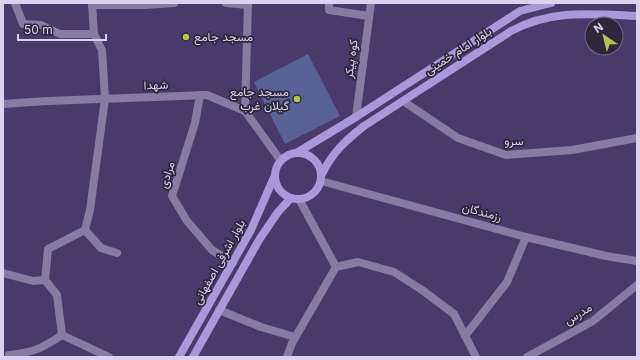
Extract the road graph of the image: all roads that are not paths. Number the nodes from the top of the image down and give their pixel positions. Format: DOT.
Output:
graph roads {
  1 [pos="15,3"];
  2 [pos="174,3"];
  3 [pos="226,3"];
  4 [pos="329,3"];
  5 [pos="371,3"];
  6 [pos="551,3"];
  7 [pos="92,4"];
  8 [pos="248,4"];
  9 [pos="369,16"];
  10 [pos="637,16"];
  11 [pos="94,34"];
  12 [pos="200,95"];
  13 [pos="105,99"];
  14 [pos="404,101"];
  15 [pos="3,104"];
  16 [pos="245,111"];
  17 [pos="356,117"];
  18 [pos="637,138"];
  19 [pos="298,152"];
  20 [pos="281,161"];
  21 [pos="275,175"];
  22 [pos="321,177"];
  23 [pos="295,199"];
  24 [pos="85,230"];
  25 [pos="526,237"];
  26 [pos="117,253"];
  27 [pos="637,262"];
  28 [pos="233,263"];
  29 [pos="336,267"];
  30 [pos="3,273"];
  31 [pos="45,280"];
  32 [pos="637,285"];
  33 [pos="219,310"];
  34 [pos="62,335"];
  35 [pos="465,336"];
  36 [pos="295,337"];
  37 [pos="7,356"];
  38 [pos="109,357"];
  39 [pos="180,357"];
  40 [pos="193,357"];
  41 [pos="287,357"];
  42 [pos="476,357"];
  43 [pos="527,357"];
  1 -- 11 [label="street"];
  2 -- 7 [label="street"];
  3 -- 8 [label="street"];
  4 -- 9 [label="street"];
  5 -- 9 [label="street, کوه پیکر"];
  6 -- 17 [label="main road, بلوار امام خمینی"];
  7 -- 11 [label="street"];
  8 -- 16 [label="street"];
  9 -- 17 [label="street, کوه پیکر"];
  10 -- 14 [label="main road, بلوار امام خمینی"];
  11 -- 13 [label="street"];
  12 -- 13 [label="street, شهدا"];
  12 -- 16 [label="street, شهدا"];
  12 -- 28 [label="street, مرادی"];
  13 -- 15 [label="street, شهدا"];
  13 -- 24 [label="street"];
  14 -- 18 [label="street, سرو"];
  14 -- 22 [label="main road, بلوار امام خمینی"];
  16 -- 20 [label="street"];
  17 -- 19 [label="main road, بلوار امام خمینی"];
  19 -- 20 [label="main road"];
  19 -- 22 [label="main road"];
  20 -- 21 [label="main road"];
  21 -- 23 [label="main road"];
  21 -- 28 [label="main road, بلوار اشرفی اصفهانی"];
  22 -- 23 [label="main road"];
  22 -- 25 [label="street, رزمندگان"];
  23 -- 29 [label="street"];
  23 -- 33 [label="main road, بلوار اشرفی اصفهانی"];
  24 -- 26 [label="street"];
  24 -- 31 [label="street"];
  25 -- 27 [label="street, رزمندگان"];
  25 -- 35 [label="street"];
  28 -- 39 [label="main road, بلوار اشرفی اصفهانی"];
  29 -- 35 [label="street"];
  29 -- 36 [label="street"];
  30 -- 31 [label="street"];
  31 -- 34 [label="street"];
  32 -- 43 [label="street, مدرس"];
  33 -- 36 [label="street"];
  33 -- 40 [label="main road, بلوار اشرفی اصفهانی"];
  34 -- 37 [label="street"];
  34 -- 38 [label="street"];
  35 -- 42 [label="street"];
  36 -- 41 [label="street"];
}
